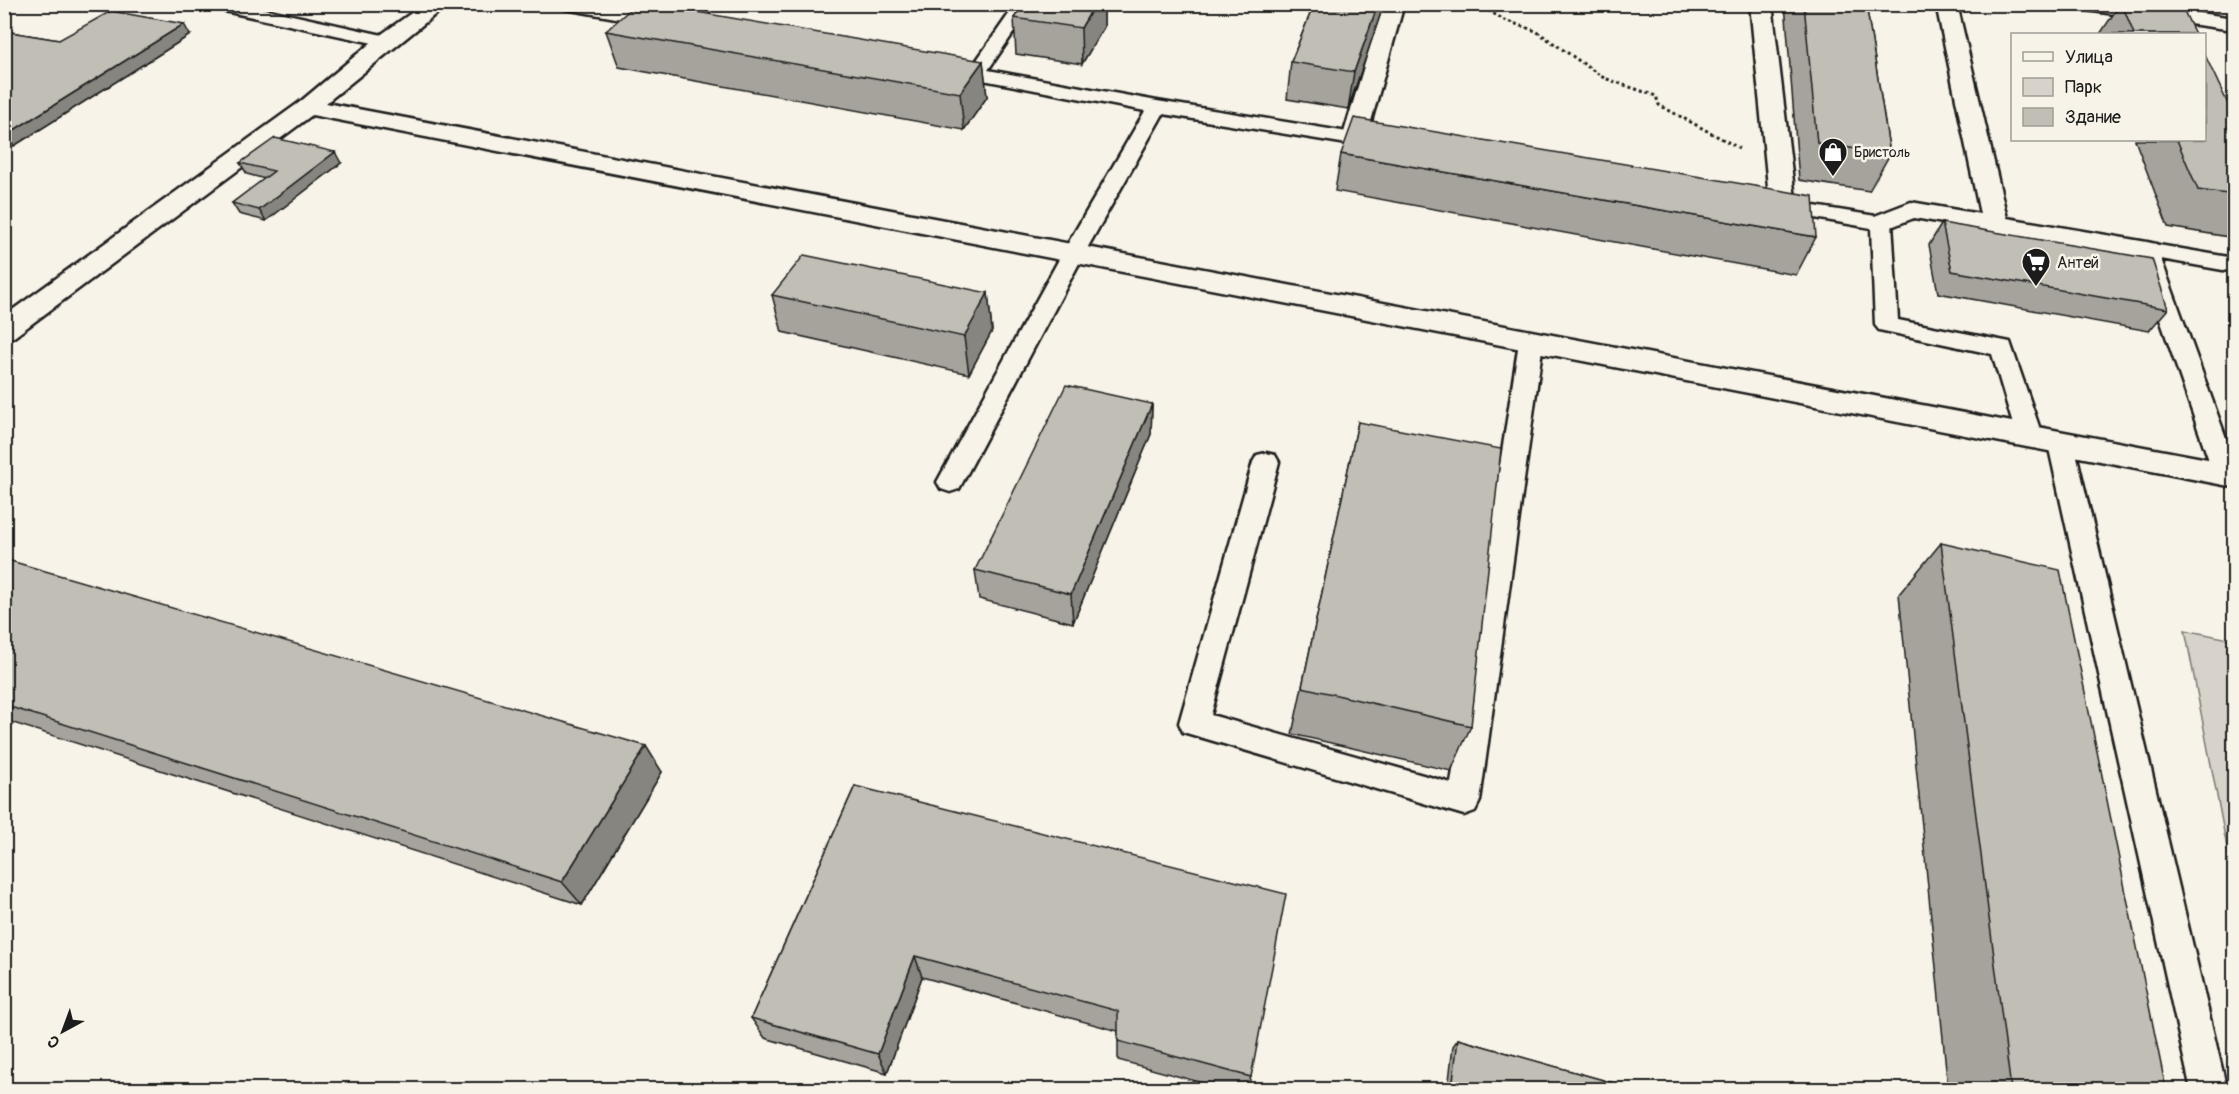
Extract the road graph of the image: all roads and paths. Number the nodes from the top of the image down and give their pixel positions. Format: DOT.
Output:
graph roads {
  1 [pos="215,4"];
  2 [pos="438,4"];
  3 [pos="565,4"];
  4 [pos="705,4"];
  5 [pos="1025,4"];
  6 [pos="1394,4"];
  7 [pos="1478,4"];
  8 [pos="1761,4"];
  9 [pos="1946,4"];
  10 [pos="2085,4"];
  11 [pos="2147,9"];
  12 [pos="685,24"];
  13 [pos="2235,24"];
  14 [pos="708,28"];
  15 [pos="387,41"];
  16 [pos="930,65"];
  17 [pos="977,73"];
  18 [pos="308,107"];
  19 [pos="1157,107"];
  20 [pos="1354,139"];
  21 [pos="1400,146"];
  22 [pos="1760,204"];
  23 [pos="1783,207"];
  24 [pos="1881,223"];
  25 [pos="1995,224"];
  26 [pos="2147,250"];
  27 [pos="1074,252"];
  28 [pos="2235,264"];
  29 [pos="4,330"];
  30 [pos="1531,342"];
  31 [pos="2030,438"];
  32 [pos="2061,444"];
  33 [pos="1266,462"];
  34 [pos="2231,476"];
  35 [pos="950,482"];
  36 [pos="2209,1089"];
  1 -- 15 [label="lane"];
  2 -- 15 [label="street"];
  3 -- 12 [label="lane"];
  4 -- 12 [label="street"];
  5 -- 17 [label="lane"];
  6 -- 20 [label="street"];
  7 -- 22 [label="path"];
  8 -- 23 [label="street"];
  9 -- 25 [label="street"];
  10 -- 11 [label="street"];
  11 -- 13 [label="street"];
  12 -- 14 [label="lane"];
  15 -- 18 [label="street"];
  16 -- 17 [label="lane"];
  17 -- 19 [label="lane"];
  18 -- 27 [label="street"];
  18 -- 29 [label="street"];
  19 -- 20 [label="lane"];
  19 -- 27 [label="lane"];
  20 -- 21 [label="lane"];
  22 -- 23 [label="lane"];
  23 -- 24 [label="lane"];
  24 -- 25 [label="street"];
  24 -- 31 [label="lane"];
  25 -- 26 [label="street"];
  26 -- 28 [label="lane"];
  26 -- 34 [label="lane"];
  27 -- 30 [label="street"];
  27 -- 35 [label="lane"];
  30 -- 31 [label="street"];
  30 -- 33 [label="lane"];
  31 -- 32 [label="street"];
  32 -- 34 [label="street"];
  32 -- 36 [label="lane"];
}
